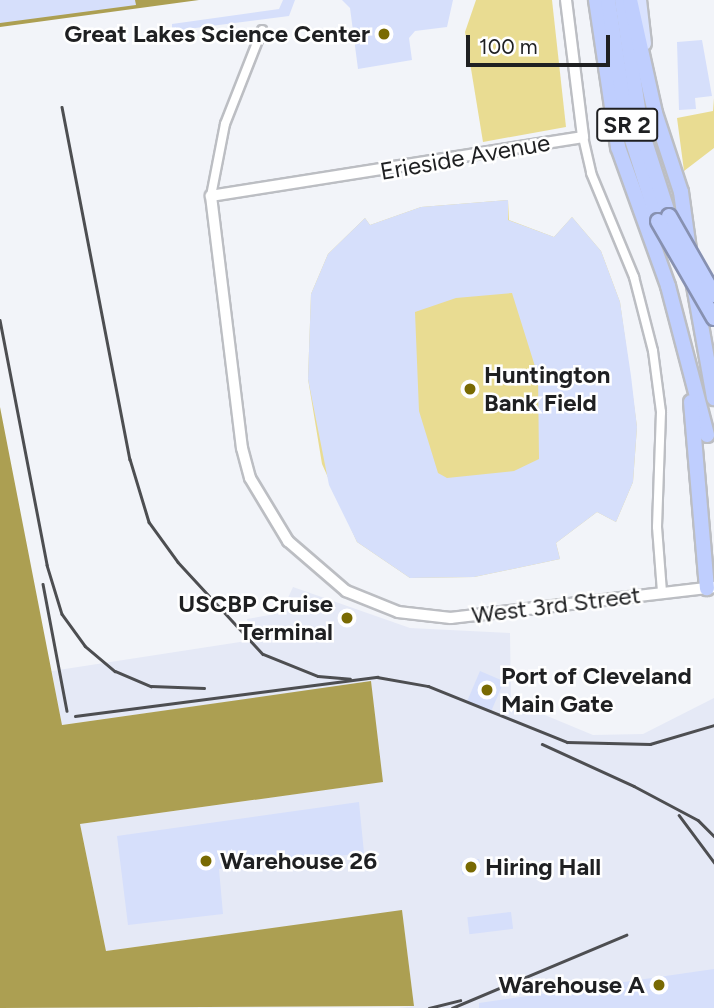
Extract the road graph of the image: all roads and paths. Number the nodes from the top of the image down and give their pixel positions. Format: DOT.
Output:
graph roads {
  1 [pos="566,0"];
  2 [pos="596,0"];
  3 [pos="608,0"];
  4 [pos="622,0"];
  5 [pos="630,0"];
  6 [pos="640,0"];
  7 [pos="262,30"];
  8 [pos="646,55"];
  9 [pos="583,137"];
  10 [pos="211,196"];
  11 [pos="664,219"];
  12 [pos="714,295"];
  13 [pos="697,315"];
  14 [pos="714,318"];
  15 [pos="681,335"];
  16 [pos="714,398"];
  17 [pos="711,587"];
  18 [pos="662,592"];
  1 -- 9 [label="street, Erieside Avenue"];
  2 -- 15 [label="highway"];
  3 -- 11 [label="highway, SR 2"];
  4 -- 11 [label="highway, SR 2"];
  5 -- 8 [label="highway"];
  6 -- 8 [label="main road"];
  7 -- 10 [label="street"];
  8 -- 13 [label="highway"];
  9 -- 10 [label="street, Erieside Avenue"];
  9 -- 18 [label="street"];
  10 -- 18 [label="street, West 3rd Street"];
  11 -- 12 [label="highway, SR 2, bridge"];
  11 -- 14 [label="highway, SR 2, bridge"];
  13 -- 15 [label="highway"];
  13 -- 16 [label="highway"];
  15 -- 17 [label="highway"];
  17 -- 18 [label="street, West 3rd Street"];
}
